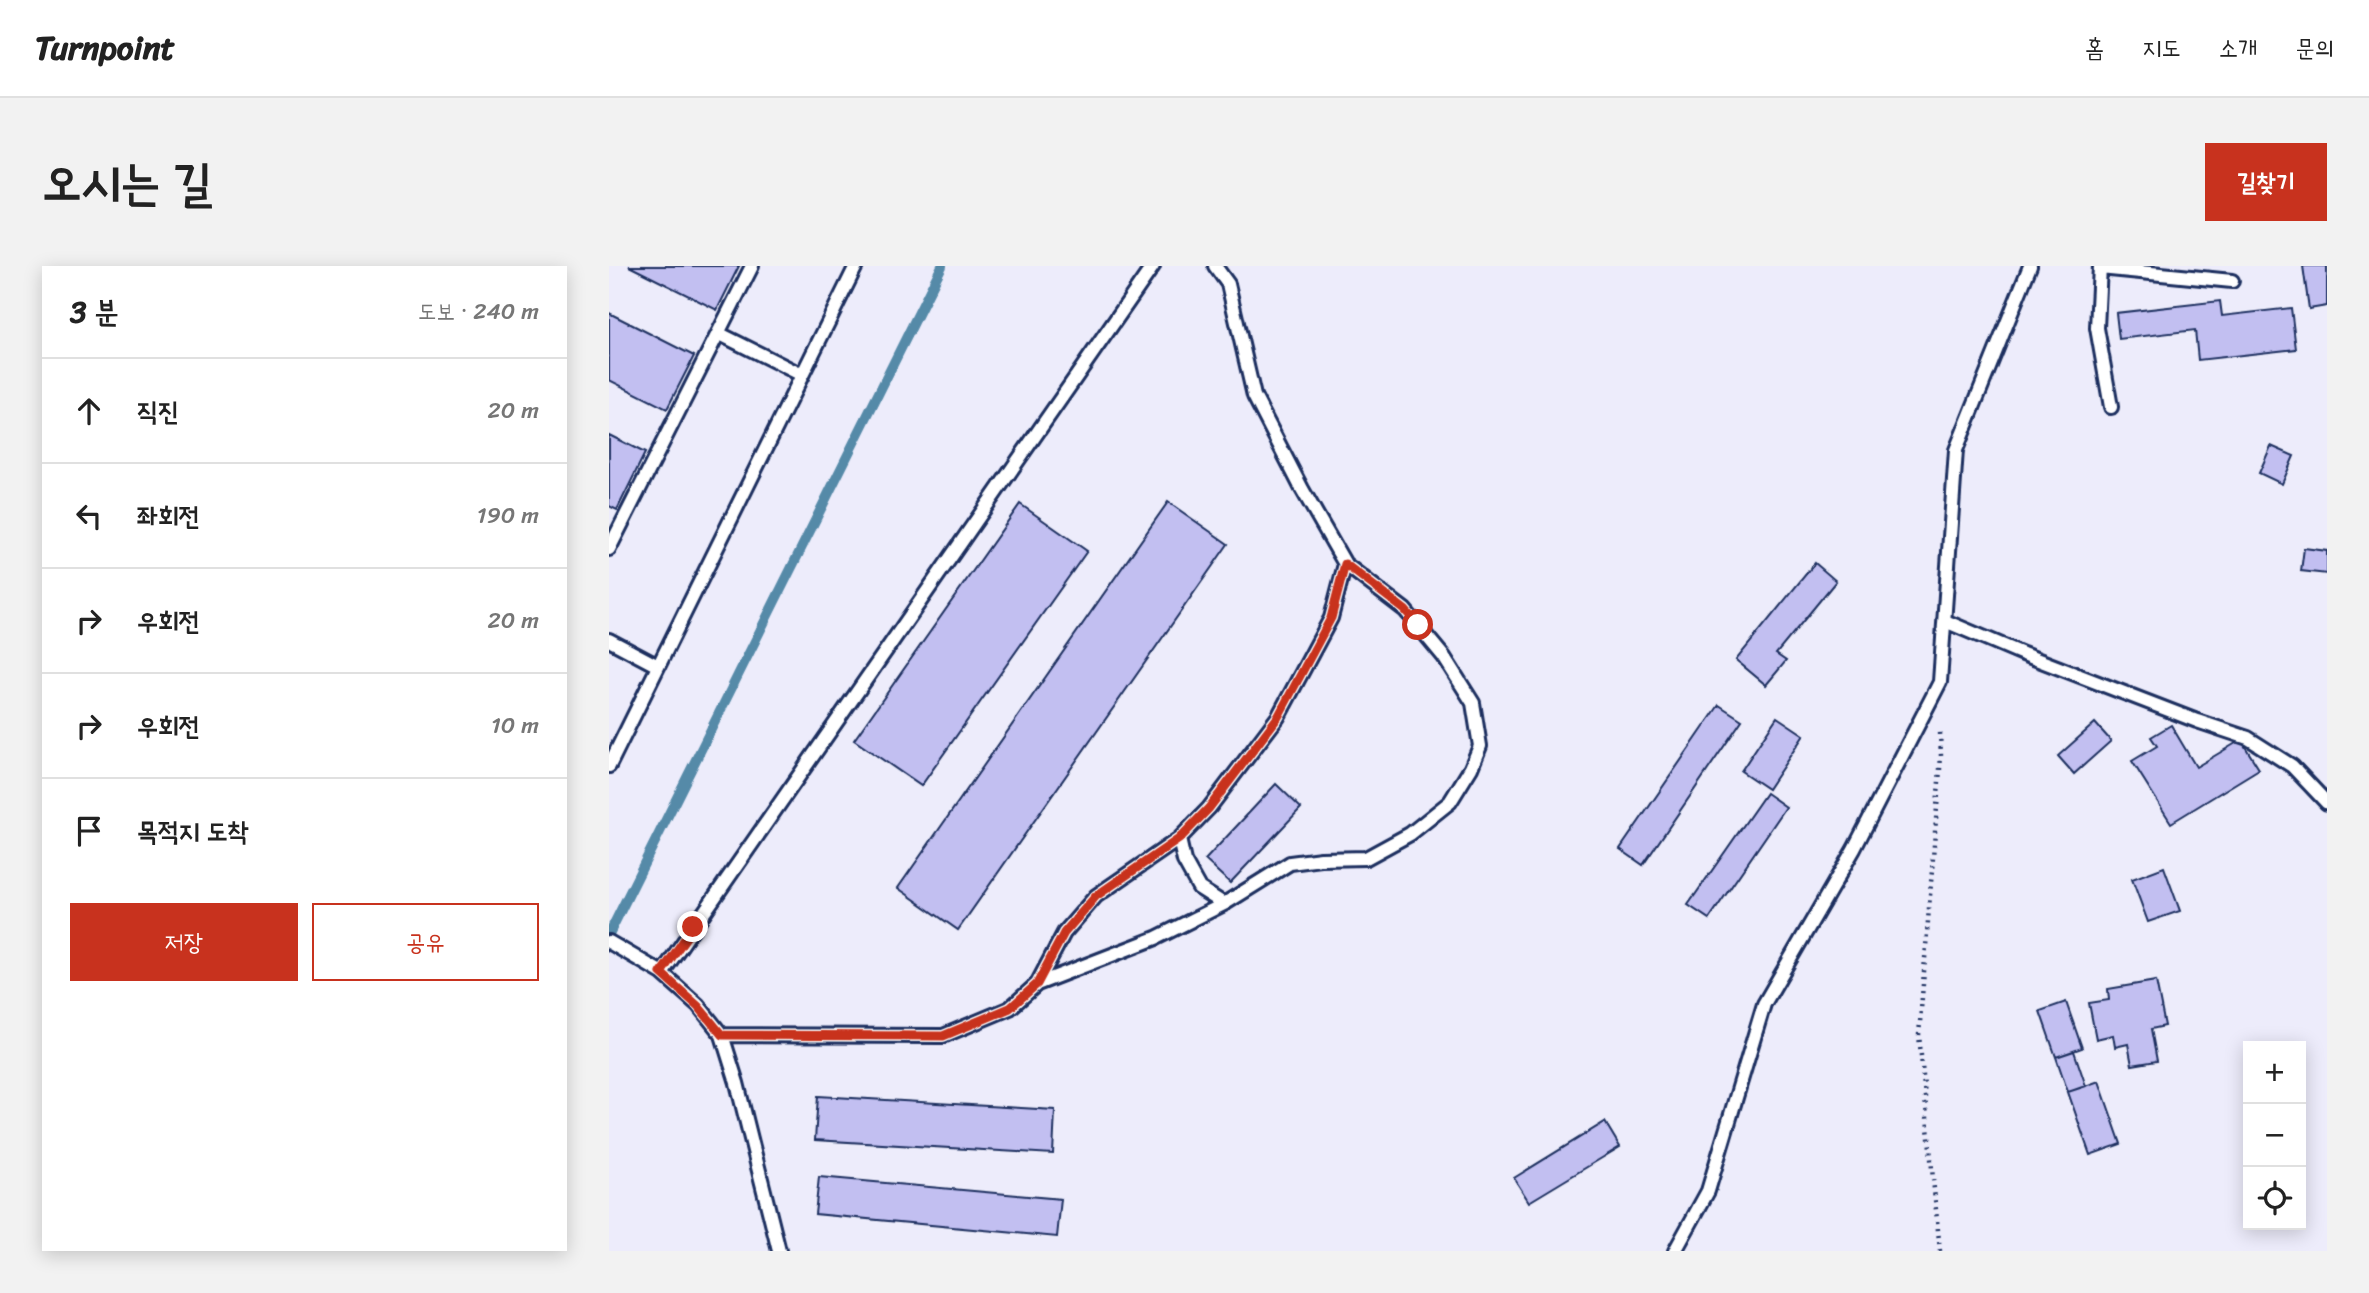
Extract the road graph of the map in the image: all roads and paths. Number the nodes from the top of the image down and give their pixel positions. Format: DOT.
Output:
graph roads {
  1 [pos="752,266"];
  2 [pos="856,266"];
  3 [pos="1153,266"];
  4 [pos="1215,266"];
  5 [pos="2030,266"];
  6 [pos="2100,267"];
  7 [pos="2232,281"];
  8 [pos="718,334"];
  9 [pos="802,375"];
  10 [pos="2111,407"];
  11 [pos="609,548"];
  12 [pos="1345,564"];
  13 [pos="1945,621"];
  14 [pos="609,640"];
  15 [pos="658,666"];
  16 [pos="1940,719"];
  17 [pos="609,766"];
  18 [pos="2327,803"];
  19 [pos="1179,839"];
  20 [pos="1224,904"];
  21 [pos="609,942"];
  22 [pos="661,973"];
  23 [pos="1037,984"];
  24 [pos="722,1035"];
  25 [pos="779,1251"];
  26 [pos="1675,1251"];
  27 [pos="1940,1251"];
  1 -- 8 [label="lane"];
  2 -- 9 [label="lane"];
  3 -- 22 [label="lane"];
  4 -- 12 [label="lane"];
  5 -- 13 [label="lane"];
  6 -- 7 [label="lane"];
  6 -- 10 [label="lane"];
  8 -- 9 [label="lane"];
  8 -- 11 [label="lane"];
  9 -- 15 [label="lane"];
  12 -- 19 [label="lane"];
  12 -- 20 [label="lane"];
  13 -- 18 [label="lane"];
  13 -- 26 [label="lane"];
  14 -- 15 [label="lane"];
  15 -- 17 [label="lane"];
  16 -- 27 [label="path"];
  19 -- 20 [label="lane"];
  19 -- 23 [label="lane"];
  20 -- 23 [label="lane"];
  21 -- 22 [label="lane"];
  22 -- 24 [label="lane"];
  23 -- 24 [label="lane"];
  24 -- 25 [label="lane"];
}
